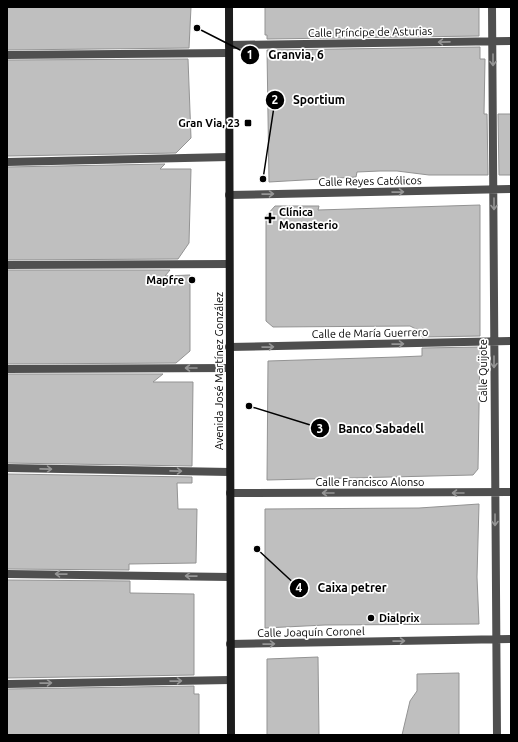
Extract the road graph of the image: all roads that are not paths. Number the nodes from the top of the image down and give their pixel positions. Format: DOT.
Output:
graph roads {
  1 [pos="229,7"];
  2 [pos="492,7"];
  3 [pos="511,41"];
  4 [pos="493,42"];
  5 [pos="229,49"];
  6 [pos="7,54"];
  7 [pos="229,157"];
  8 [pos="7,162"];
  9 [pos="511,189"];
  10 [pos="493,190"];
  11 [pos="229,195"];
  12 [pos="229,264"];
  13 [pos="7,265"];
  14 [pos="511,341"];
  15 [pos="494,342"];
  16 [pos="230,348"];
  17 [pos="230,368"];
  18 [pos="7,369"];
  19 [pos="7,468"];
  20 [pos="230,472"];
  21 [pos="495,492"];
  22 [pos="511,492"];
  23 [pos="230,493"];
  24 [pos="7,574"];
  25 [pos="230,577"];
  26 [pos="511,639"];
  27 [pos="496,640"];
  28 [pos="230,644"];
  29 [pos="230,680"];
  30 [pos="7,684"];
  31 [pos="230,735"];
  32 [pos="497,735"];
  1 -- 5 [label="street, Avenida José Martínez González"];
  2 -- 4 [label="street, Calle Quijote"];
  3 -- 4 [label="street, Calle Príncipe de Asturias"];
  4 -- 5 [label="street, Calle Príncipe de Asturias, one-way"];
  4 -- 10 [label="street, Calle Quijote, one-way"];
  5 -- 6 [label="street, Calle Príncipe de Asturias"];
  5 -- 7 [label="street, Avenida José Martínez González"];
  7 -- 8 [label="street"];
  7 -- 11 [label="street, Avenida José Martínez González"];
  9 -- 10 [label="street, Calle Reyes Católicos"];
  11 -- 10 [label="street, Calle Reyes Católicos, one-way"];
  10 -- 15 [label="street, Calle Quijote, one-way"];
  11 -- 12 [label="street, Avenida José Martínez González"];
  12 -- 13 [label="street"];
  12 -- 16 [label="street, Avenida José Martínez González"];
  14 -- 15 [label="street, Calle de María Guerrero"];
  16 -- 15 [label="street, Calle de María Guerrero, one-way"];
  15 -- 21 [label="street, Calle Quijote, one-way"];
  16 -- 17 [label="street, Avenida José Martínez González"];
  17 -- 18 [label="street, one-way"];
  17 -- 20 [label="street, Avenida José Martínez González"];
  19 -- 20 [label="street, one-way"];
  20 -- 23 [label="street, Avenida José Martínez González"];
  21 -- 22 [label="street, Calle Francisco Alonso"];
  21 -- 23 [label="street, Calle Francisco Alonso, one-way"];
  21 -- 27 [label="street, Calle Quijote, one-way"];
  23 -- 25 [label="street, Avenida José Martínez González"];
  25 -- 24 [label="street, one-way"];
  25 -- 28 [label="street, Avenida José Martínez González"];
  26 -- 27 [label="street, Calle Joaquín Coronel"];
  28 -- 27 [label="street, Calle Joaquín Coronel, one-way"];
  27 -- 32 [label="street, Calle Quijote"];
  28 -- 29 [label="street, Avenida José Martínez González"];
  30 -- 29 [label="street, one-way"];
  29 -- 31 [label="street, Avenida José Martínez González"];
}
